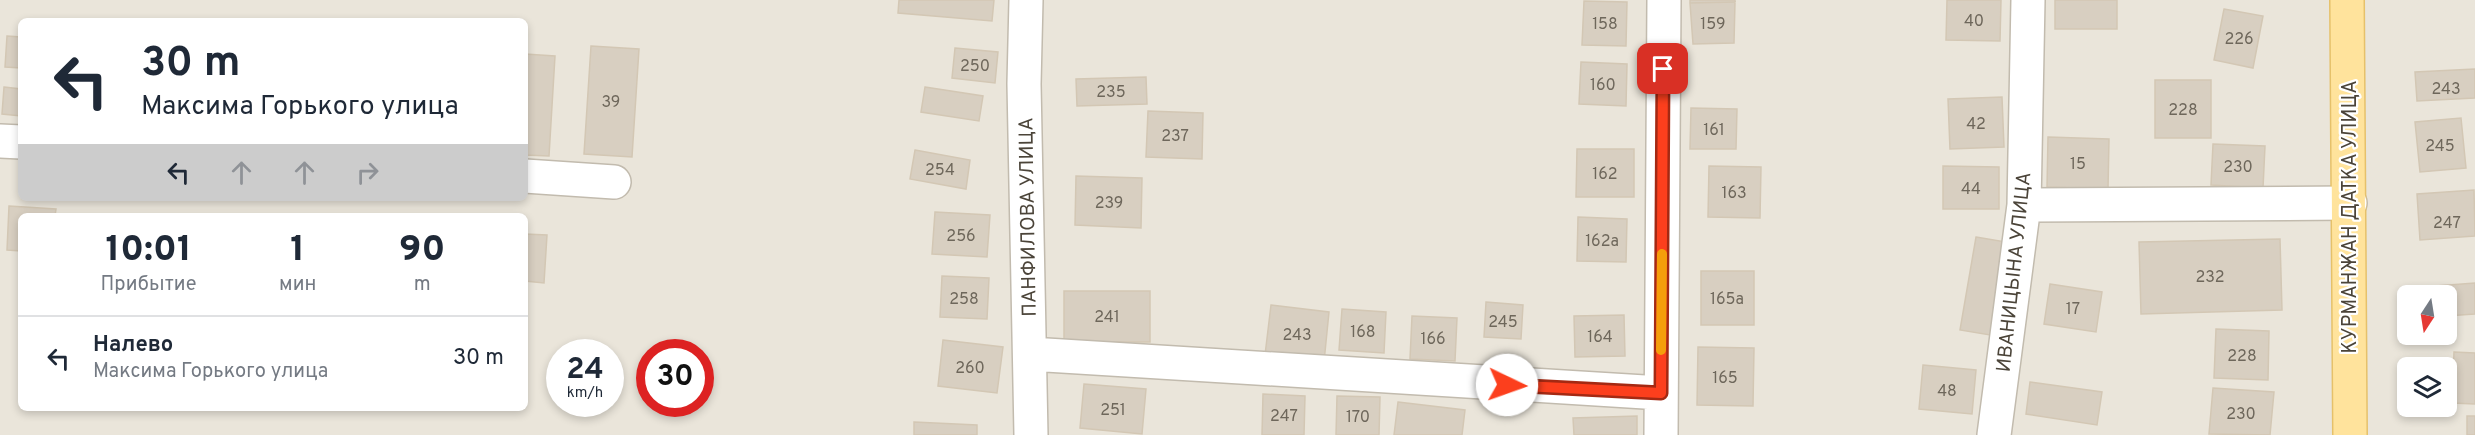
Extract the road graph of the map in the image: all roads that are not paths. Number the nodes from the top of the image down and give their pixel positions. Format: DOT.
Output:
graph roads {
  1 [pos="1026,0"];
  2 [pos="1664,0"];
  3 [pos="2028,0"];
  4 [pos="2347,0"];
  5 [pos="0,141"];
  6 [pos="18,142"];
  7 [pos="528,176"];
  8 [pos="614,182"];
  9 [pos="2350,203"];
  10 [pos="2024,206"];
  11 [pos="1030,354"];
  12 [pos="1661,393"];
  13 [pos="1031,435"];
  14 [pos="1660,435"];
  15 [pos="1994,435"];
  16 [pos="2350,435"];
  1 -- 11 [label="street, ПАНФИЛОВА УЛИЦА"];
  2 -- 12 [label="street"];
  3 -- 10 [label="street, ИВАНИЦЫНА УЛИЦА"];
  4 -- 9 [label="main road, КУРМАНЖАН ДАТКА УЛИЦА"];
  5 -- 6 [label="street"];
  7 -- 8 [label="street"];
  9 -- 10 [label="street"];
  9 -- 16 [label="main road, КУРМАНЖАН ДАТКА УЛИЦА"];
  10 -- 15 [label="street, ИВАНИЦЫНА УЛИЦА"];
  11 -- 12 [label="street"];
  11 -- 13 [label="street, ПАНФИЛОВА УЛИЦА"];
  12 -- 14 [label="street"];
}
